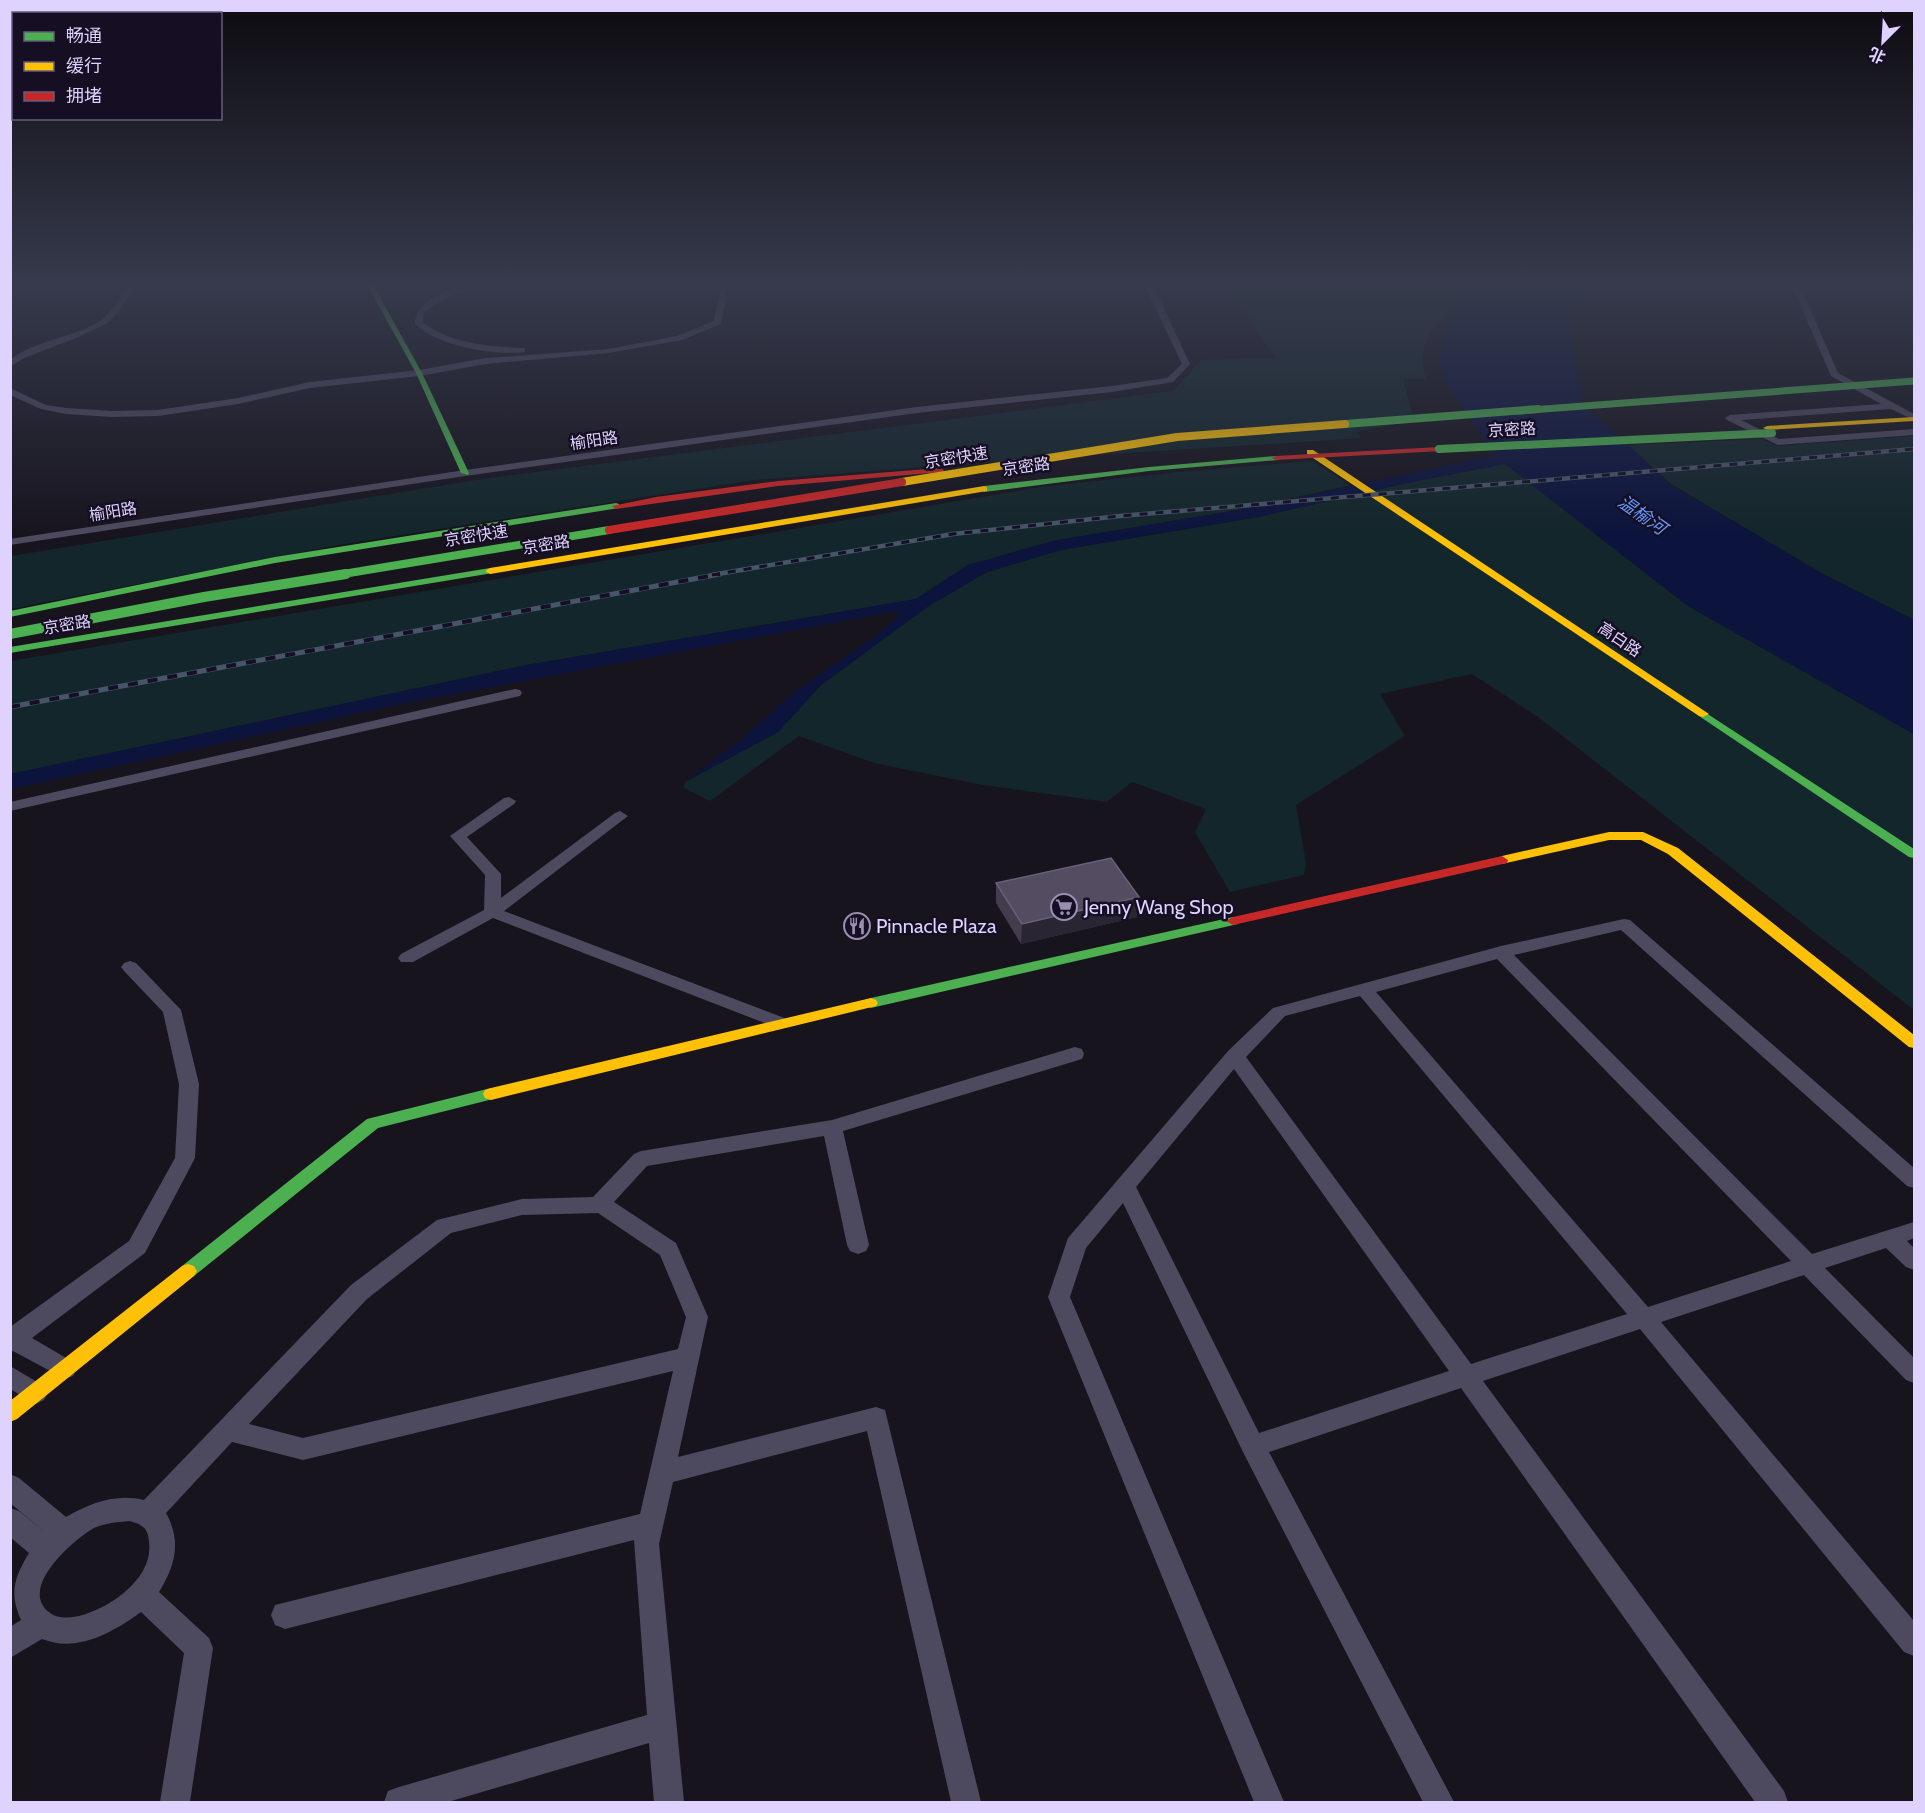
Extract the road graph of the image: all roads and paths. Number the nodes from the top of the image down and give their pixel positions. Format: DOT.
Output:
graph roads {
  1 [pos="415,366"];
  2 [pos="460,366"];
  3 [pos="1185,366"];
  4 [pos="1830,366"];
  5 [pos="419,373"];
  6 [pos="1914,381"];
  7 [pos="10,391"];
  8 [pos="1898,403"];
  9 [pos="1719,412"];
  10 [pos="1914,418"];
  11 [pos="1914,424"];
  12 [pos="1770,431"];
  13 [pos="1914,432"];
  14 [pos="1375,439"];
  15 [pos="1311,453"];
  16 [pos="465,473"];
  17 [pos="10,542"];
  18 [pos="10,614"];
  19 [pos="10,634"];
  20 [pos="10,644"];
  21 [pos="10,650"];
  22 [pos="515,693"];
  23 [pos="509,801"];
  24 [pos="10,807"];
  25 [pos="620,816"];
  26 [pos="1914,854"];
  27 [pos="492,912"];
  28 [pos="1501,952"];
  29 [pos="407,958"];
  30 [pos="130,967"];
  31 [pos="1364,989"];
  32 [pos="781,1023"];
  33 [pos="1914,1043"];
  34 [pos="1075,1054"];
  35 [pos="1235,1056"];
  36 [pos="832,1126"];
  37 [pos="1914,1180"];
  38 [pos="1125,1186"];
  39 [pos="598,1205"];
  40 [pos="1914,1230"];
  41 [pos="1889,1238"];
  42 [pos="858,1245"];
  43 [pos="1914,1261"];
  44 [pos="1809,1264"];
  45 [pos="1644,1318"];
  46 [pos="12,1339"];
  47 [pos="688,1357"];
  48 [pos="65,1369"];
  49 [pos="1914,1373"];
  50 [pos="10,1376"];
  51 [pos="1465,1377"];
  52 [pos="36,1393"];
  53 [pos="10,1413"];
  54 [pos="228,1430"];
  55 [pos="1253,1446"];
  56 [pos="662,1473"];
  57 [pos="10,1486"];
  58 [pos="148,1514"];
  59 [pos="10,1520"];
  60 [pos="650,1524"];
  61 [pos="65,1533"];
  62 [pos="46,1551"];
  63 [pos="141,1594"];
  64 [pos="285,1615"];
  65 [pos="39,1624"];
  66 [pos="1914,1642"];
  67 [pos="10,1644"];
  68 [pos="662,1725"];
  69 [pos="175,1803"];
  70 [pos="399,1803"];
  71 [pos="669,1803"];
  72 [pos="966,1803"];
  73 [pos="1269,1803"];
  74 [pos="1439,1803"];
  75 [pos="1773,1803"];
  1 -- 5 [label="main road"];
  2 -- 5 [label="street"];
  3 -- 16 [label="street, 榆阳路"];
  4 -- 8 [label="street"];
  5 -- 7 [label="street"];
  5 -- 16 [label="main road"];
  6 -- 19 [label="main road, 京密快速, bridge"];
  8 -- 9 [label="main road"];
  8 -- 10 [label="street"];
  8 -- 13 [label="street"];
  10 -- 12 [label="main road, 京密路"];
  11 -- 12 [label="main road, 京密路"];
  12 -- 15 [label="main road, 京密路, bridge"];
  14 -- 20 [label="main road, 京密快速, bridge"];
  15 -- 18 [label="main road, 京密路"];
  15 -- 21 [label="main road, 京密路"];
  15 -- 26 [label="main road, 高白路"];
  16 -- 17 [label="street, 榆阳路"];
  22 -- 24 [label="street"];
  23 -- 27 [label="street"];
  25 -- 27 [label="street"];
  27 -- 29 [label="street"];
  27 -- 32 [label="street"];
  28 -- 31 [label="street"];
  28 -- 37 [label="street"];
  28 -- 44 [label="street"];
  30 -- 46 [label="street"];
  31 -- 35 [label="street"];
  31 -- 45 [label="street"];
  32 -- 33 [label="main road"];
  32 -- 48 [label="main road"];
  34 -- 36 [label="street"];
  35 -- 38 [label="street"];
  35 -- 51 [label="street"];
  36 -- 39 [label="street"];
  36 -- 42 [label="street"];
  38 -- 55 [label="street"];
  38 -- 73 [label="street"];
  39 -- 47 [label="street"];
  39 -- 54 [label="street"];
  40 -- 41 [label="street"];
  41 -- 43 [label="street"];
  41 -- 44 [label="street"];
  44 -- 45 [label="street"];
  44 -- 49 [label="street"];
  45 -- 51 [label="street"];
  45 -- 66 [label="street"];
  46 -- 48 [label="street"];
  47 -- 54 [label="street"];
  47 -- 56 [label="street"];
  48 -- 52 [label="main road"];
  50 -- 52 [label="street"];
  51 -- 55 [label="street"];
  51 -- 75 [label="street"];
  52 -- 53 [label="main road"];
  54 -- 58 [label="street"];
  55 -- 74 [label="street"];
  56 -- 60 [label="street"];
  56 -- 72 [label="street"];
  57 -- 61 [label="street"];
  58 -- 61 [label="street"];
  58 -- 63 [label="street"];
  59 -- 62 [label="street"];
  60 -- 64 [label="street"];
  60 -- 68 [label="street"];
  61 -- 62 [label="street"];
  62 -- 65 [label="street"];
  63 -- 65 [label="street"];
  63 -- 69 [label="street"];
  65 -- 67 [label="street"];
  68 -- 70 [label="street"];
  68 -- 71 [label="street"];
}
